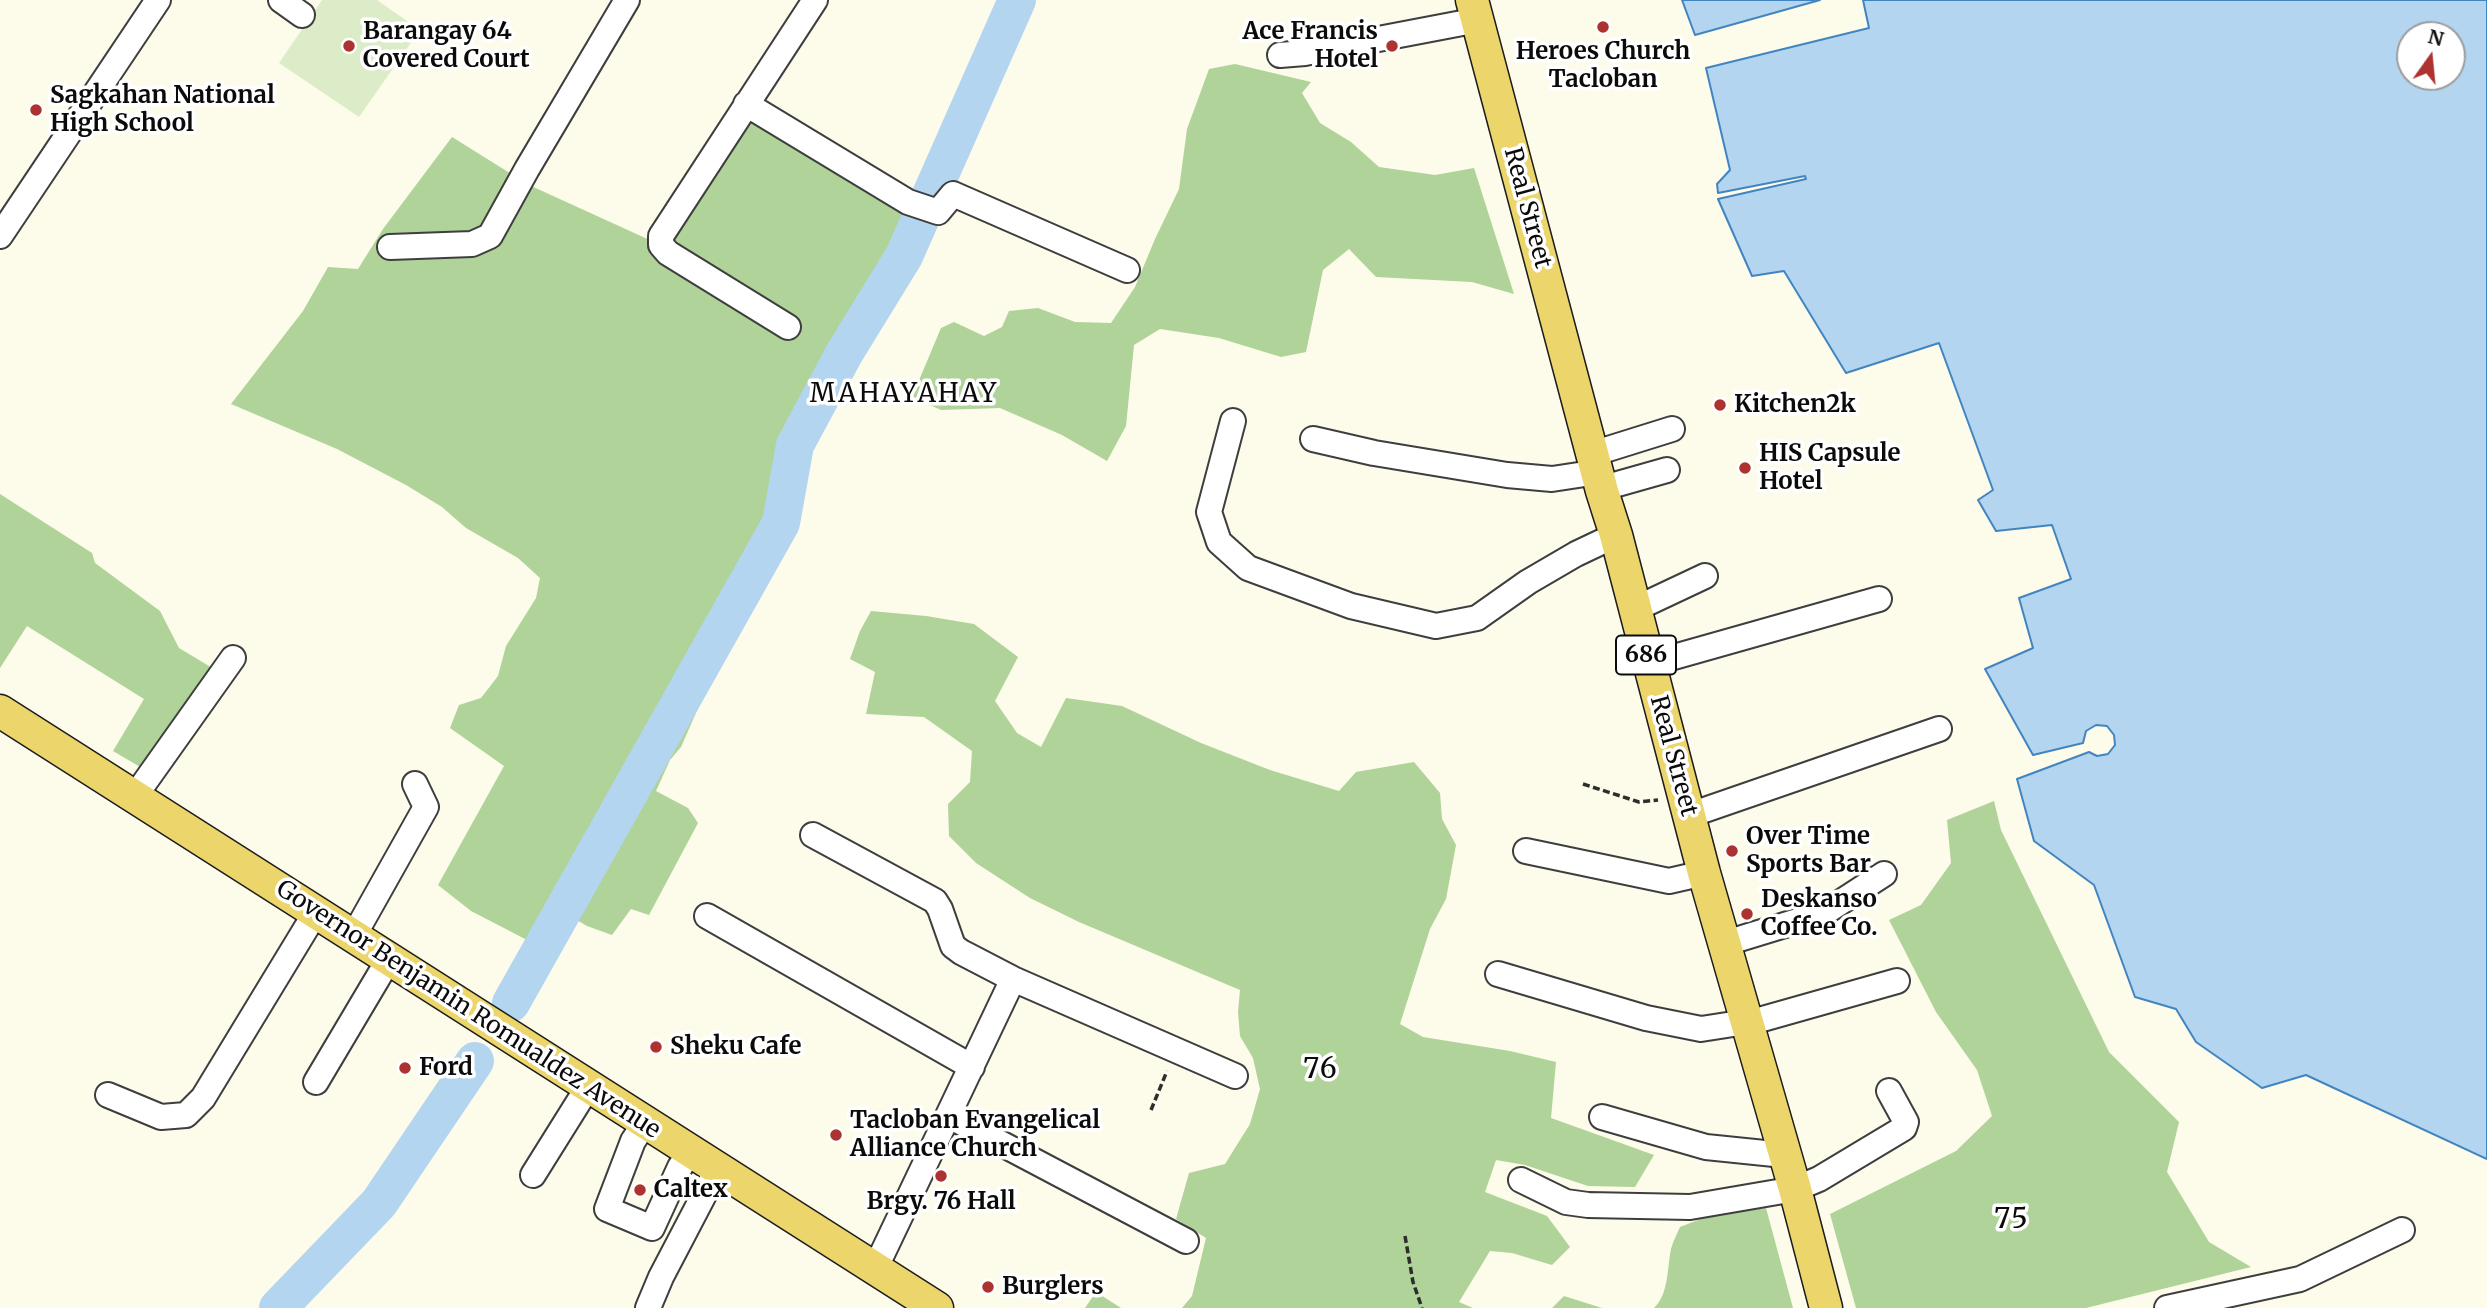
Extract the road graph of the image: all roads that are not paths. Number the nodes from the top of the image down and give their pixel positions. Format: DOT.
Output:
graph roads {
  1 [pos="158,0"];
  2 [pos="281,0"];
  3 [pos="627,0"];
  4 [pos="815,0"];
  5 [pos="1475,10"];
  6 [pos="302,15"];
  7 [pos="1280,55"];
  8 [pos="746,104"];
  9 [pos="0,236"];
  10 [pos="390,247"];
  11 [pos="1127,270"];
  12 [pos="788,327"];
  13 [pos="1233,421"];
  14 [pos="1672,429"];
  15 [pos="1313,439"];
  16 [pos="1667,470"];
  17 [pos="1597,472"];
  18 [pos="1616,535"];
  19 [pos="1705,576"];
  20 [pos="1879,598"];
  21 [pos="1634,609"];
  22 [pos="233,658"];
  23 [pos="1649,664"];
  24 [pos="0,711"];
  25 [pos="1938,729"];
  26 [pos="415,784"];
  27 [pos="135,796"];
  28 [pos="1687,806"];
  29 [pos="813,835"];
  30 [pos="1526,851"];
  31 [pos="1704,873"];
  32 [pos="1884,874"];
  33 [pos="316,912"];
  34 [pos="707,916"];
  35 [pos="353,937"];
  36 [pos="1726,943"];
  37 [pos="389,960"];
  38 [pos="1498,974"];
  39 [pos="1013,979"];
  40 [pos="1897,981"];
  41 [pos="1748,1022"];
  42 [pos="972,1067"];
  43 [pos="1235,1076"];
  44 [pos="317,1082"];
  45 [pos="588,1087"];
  46 [pos="1889,1091"];
  47 [pos="108,1095"];
  48 [pos="949,1116"];
  49 [pos="1602,1117"];
  50 [pos="645,1123"];
  51 [pos="691,1152"];
  52 [pos="1784,1155"];
  53 [pos="718,1168"];
  54 [pos="533,1175"];
  55 [pos="1521,1180"];
  56 [pos="1795,1189"];
  57 [pos="2402,1230"];
  58 [pos="1186,1241"];
  59 [pos="875,1269"];
  60 [pos="648,1308"];
  61 [pos="937,1308"];
  62 [pos="1826,1308"];
  63 [pos="2167,1308"];
  1 -- 9 [label="street"];
  2 -- 6 [label="street"];
  3 -- 10 [label="street"];
  4 -- 8 [label="street"];
  5 -- 7 [label="street"];
  5 -- 17 [label="main road, Real Street / 686"];
  8 -- 11 [label="street"];
  8 -- 12 [label="street"];
  13 -- 18 [label="street"];
  14 -- 17 [label="street"];
  15 -- 17 [label="street"];
  16 -- 17 [label="street"];
  17 -- 18 [label="main road, Real Street / 686"];
  18 -- 21 [label="main road, Real Street / 686"];
  19 -- 21 [label="street"];
  20 -- 23 [label="street"];
  21 -- 23 [label="main road, Real Street / 686"];
  22 -- 27 [label="street"];
  23 -- 28 [label="main road, Real Street / 686"];
  24 -- 27 [label="main road, Governor Benjamin Romualdez Avenue"];
  25 -- 28 [label="street"];
  26 -- 35 [label="street"];
  27 -- 33 [label="main road, Governor Benjamin Romualdez Avenue"];
  28 -- 31 [label="main road, Real Street / 686"];
  29 -- 39 [label="street"];
  30 -- 31 [label="street"];
  31 -- 36 [label="main road, Real Street / 686"];
  32 -- 36 [label="street"];
  33 -- 35 [label="main road, Governor Benjamin Romualdez Avenue"];
  33 -- 47 [label="street"];
  34 -- 42 [label="street"];
  35 -- 37 [label="main road, Governor Benjamin Romualdez Avenue"];
  36 -- 41 [label="main road, Real Street / 686"];
  37 -- 44 [label="street"];
  37 -- 45 [label="main road, Governor Benjamin Romualdez Avenue"];
  38 -- 41 [label="street"];
  39 -- 42 [label="street"];
  39 -- 43 [label="street"];
  40 -- 41 [label="street"];
  41 -- 52 [label="main road, Real Street / 686"];
  42 -- 48 [label="street"];
  45 -- 50 [label="main road, Governor Benjamin Romualdez Avenue"];
  45 -- 54 [label="street"];
  46 -- 56 [label="street"];
  48 -- 58 [label="street"];
  48 -- 59 [label="street"];
  49 -- 52 [label="street"];
  50 -- 51 [label="main road, Governor Benjamin Romualdez Avenue"];
  50 -- 51 [label="street"];
  51 -- 53 [label="main road, Governor Benjamin Romualdez Avenue"];
  52 -- 56 [label="main road, Real Street / 686"];
  53 -- 59 [label="main road, Governor Benjamin Romualdez Avenue"];
  53 -- 60 [label="street"];
  55 -- 56 [label="street"];
  56 -- 62 [label="main road, Real Street / 686"];
  57 -- 63 [label="street"];
  59 -- 61 [label="main road, Governor Benjamin Romualdez Avenue"];
}
